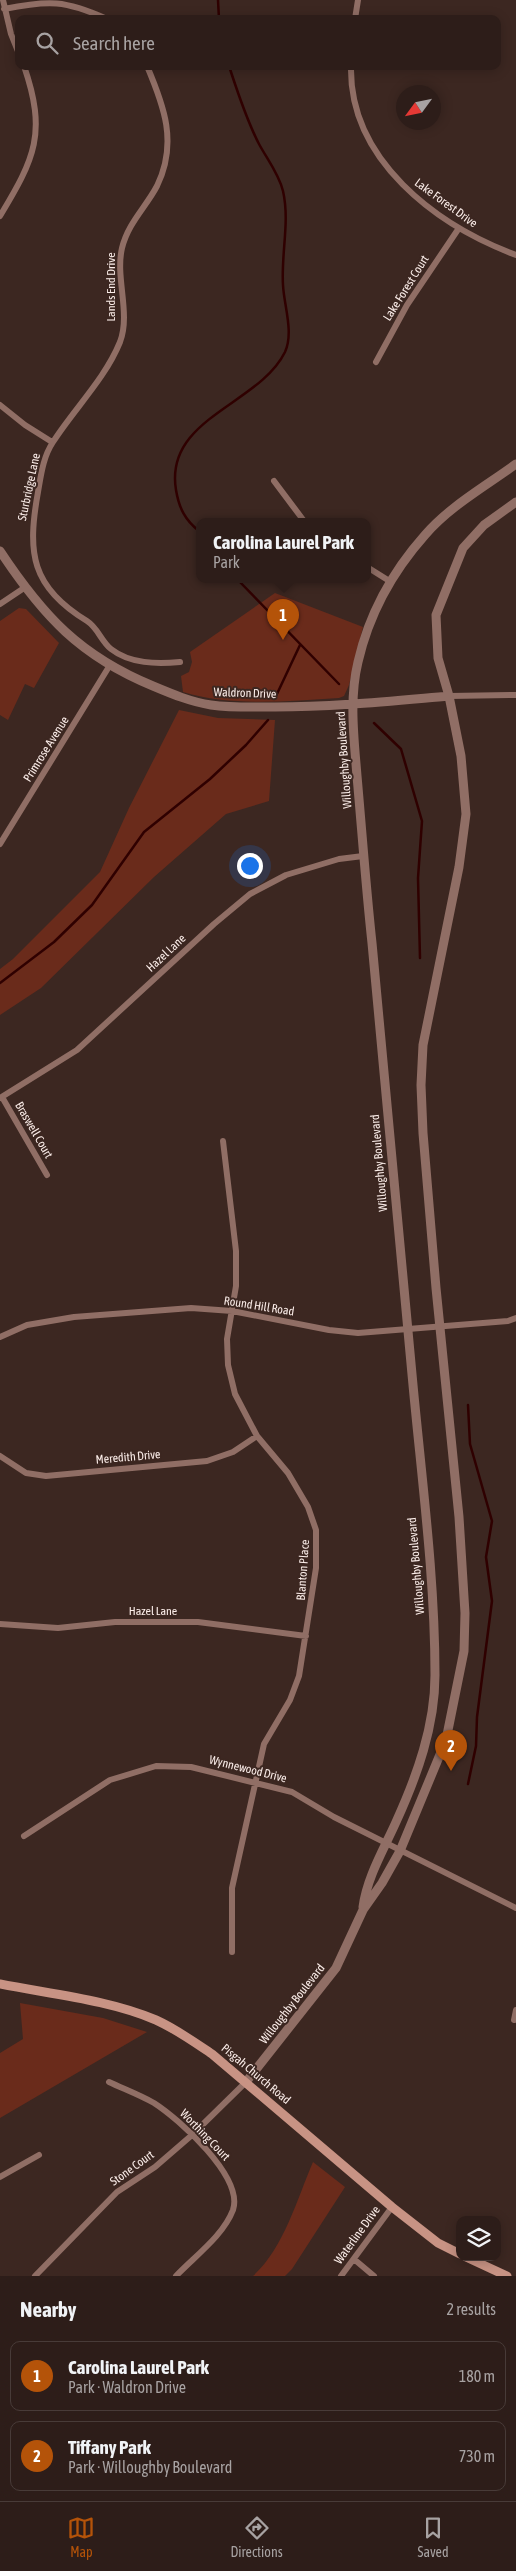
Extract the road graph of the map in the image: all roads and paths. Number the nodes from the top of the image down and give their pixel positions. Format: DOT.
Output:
graph roads {
  1 [pos="3,0"];
  2 [pos="358,0"];
  3 [pos="4,9"];
  4 [pos="100,15"];
  5 [pos="356,15"];
  6 [pos="15,42"];
  7 [pos="25,70"];
  8 [pos="149,70"];
  9 [pos="352,70"];
  10 [pos="0,216"];
  11 [pos="458,228"];
  12 [pos="516,255"];
  13 [pos="376,362"];
  14 [pos="0,405"];
  15 [pos="52,442"];
  16 [pos="516,464"];
  17 [pos="274,481"];
  18 [pos="516,502"];
  19 [pos="302,518"];
  20 [pos="0,551"];
  21 [pos="371,570"];
  22 [pos="391,582"];
  23 [pos="24,588"];
  24 [pos="0,604"];
  25 [pos="180,662"];
  26 [pos="110,665"];
  27 [pos="516,695"];
  28 [pos="449,696"];
  29 [pos="352,704"];
  30 [pos="0,844"];
  31 [pos="363,856"];
  32 [pos="1,1098"];
  33 [pos="223,1141"];
  34 [pos="47,1175"];
  35 [pos="232,1312"];
  36 [pos="516,1318"];
  37 [pos="441,1327"];
  38 [pos="407,1329"];
  39 [pos="0,1336"];
  40 [pos="257,1436"];
  41 [pos="0,1456"];
  42 [pos="0,1624"];
  43 [pos="306,1636"];
  44 [pos="256,1782"];
  45 [pos="24,1836"];
  46 [pos="386,1843"];
  47 [pos="400,1851"];
  48 [pos="516,1908"];
  49 [pos="363,1910"];
  50 [pos="232,1952"];
  51 [pos="0,1984"];
  52 [pos="516,2010"];
  53 [pos="514,2020"];
  54 [pos="109,2082"];
  55 [pos="246,2082"];
  56 [pos="192,2135"];
  57 [pos="39,2155"];
  58 [pos="0,2178"];
  59 [pos="392,2207"];
  60 [pos="456,2252"];
  61 [pos="355,2260"];
  62 [pos="475,2261"];
  63 [pos="35,2276"];
  64 [pos="176,2276"];
  65 [pos="341,2276"];
  66 [pos="374,2276"];
  67 [pos="507,2276"];
  1 -- 3 [label="street"];
  2 -- 5 [label="street"];
  3 -- 4 [label="street"];
  3 -- 6 [label="street"];
  7 -- 10 [label="street"];
  8 -- 15 [label="street, Lands End Drive"];
  9 -- 11 [label="street, Lake Forest Drive"];
  11 -- 12 [label="street, Lake Forest Drive"];
  11 -- 13 [label="street, Lake Forest Court"];
  14 -- 15 [label="street, Sturbridge Lane"];
  15 -- 25 [label="street, Sturbridge Lane"];
  16 -- 22 [label="street, Willoughby Boulevard"];
  17 -- 19 [label="street"];
  18 -- 28 [label="street, Willoughby Boulevard"];
  20 -- 23 [label="street, Waldron Drive"];
  21 -- 22 [label="street"];
  22 -- 29 [label="street, Willoughby Boulevard"];
  23 -- 24 [label="street"];
  23 -- 26 [label="street, Waldron Drive"];
  26 -- 29 [label="street, Waldron Drive"];
  26 -- 30 [label="street, Primrose Avenue"];
  27 -- 28 [label="street, Waldron Drive"];
  28 -- 29 [label="street, Waldron Drive"];
  28 -- 37 [label="street, Willoughby Boulevard"];
  29 -- 31 [label="street, Willoughby Boulevard"];
  31 -- 32 [label="street, Hazel Lane"];
  31 -- 38 [label="street, Willoughby Boulevard"];
  32 -- 34 [label="street, Braswell Court"];
  33 -- 35 [label="street, Blanton Place"];
  35 -- 38 [label="street, Round Hill Road"];
  35 -- 39 [label="street, Round Hill Road"];
  35 -- 40 [label="street, Blanton Place"];
  36 -- 37 [label="street, Round Hill Road"];
  37 -- 38 [label="street, Round Hill Road"];
  37 -- 47 [label="street, Willoughby Boulevard"];
  38 -- 46 [label="street, Willoughby Boulevard"];
  40 -- 41 [label="street, Meredith Drive"];
  40 -- 43 [label="street, Blanton Place"];
  42 -- 43 [label="street, Hazel Lane"];
  43 -- 44 [label="street, Blanton Place"];
  44 -- 45 [label="street, Wynnewood Drive"];
  44 -- 46 [label="street, Wynnewood Drive"];
  44 -- 50 [label="street, Blanton Place"];
  46 -- 47 [label="street, Wynnewood Drive"];
  46 -- 49 [label="street, Willoughby Boulevard"];
  47 -- 48 [label="street, Wynnewood Drive"];
  47 -- 49 [label="street, Willoughby Boulevard"];
  49 -- 55 [label="street, Willoughby Boulevard"];
  51 -- 55 [label="main road, Pisgah Church Road"];
  52 -- 53 [label="street"];
  54 -- 56 [label="street, Worthing Court"];
  55 -- 56 [label="street, Stone Court"];
  55 -- 59 [label="main road, Pisgah Church Road"];
  56 -- 63 [label="street, Stone Court"];
  56 -- 64 [label="street, Worthing Court"];
  57 -- 58 [label="street"];
  59 -- 60 [label="main road, Pisgah Church Road"];
  59 -- 61 [label="street, Waterline Drive"];
  61 -- 65 [label="street, Waterline Drive"];
  61 -- 66 [label="street"];
  62 -- 67 [label="main road"];
}
